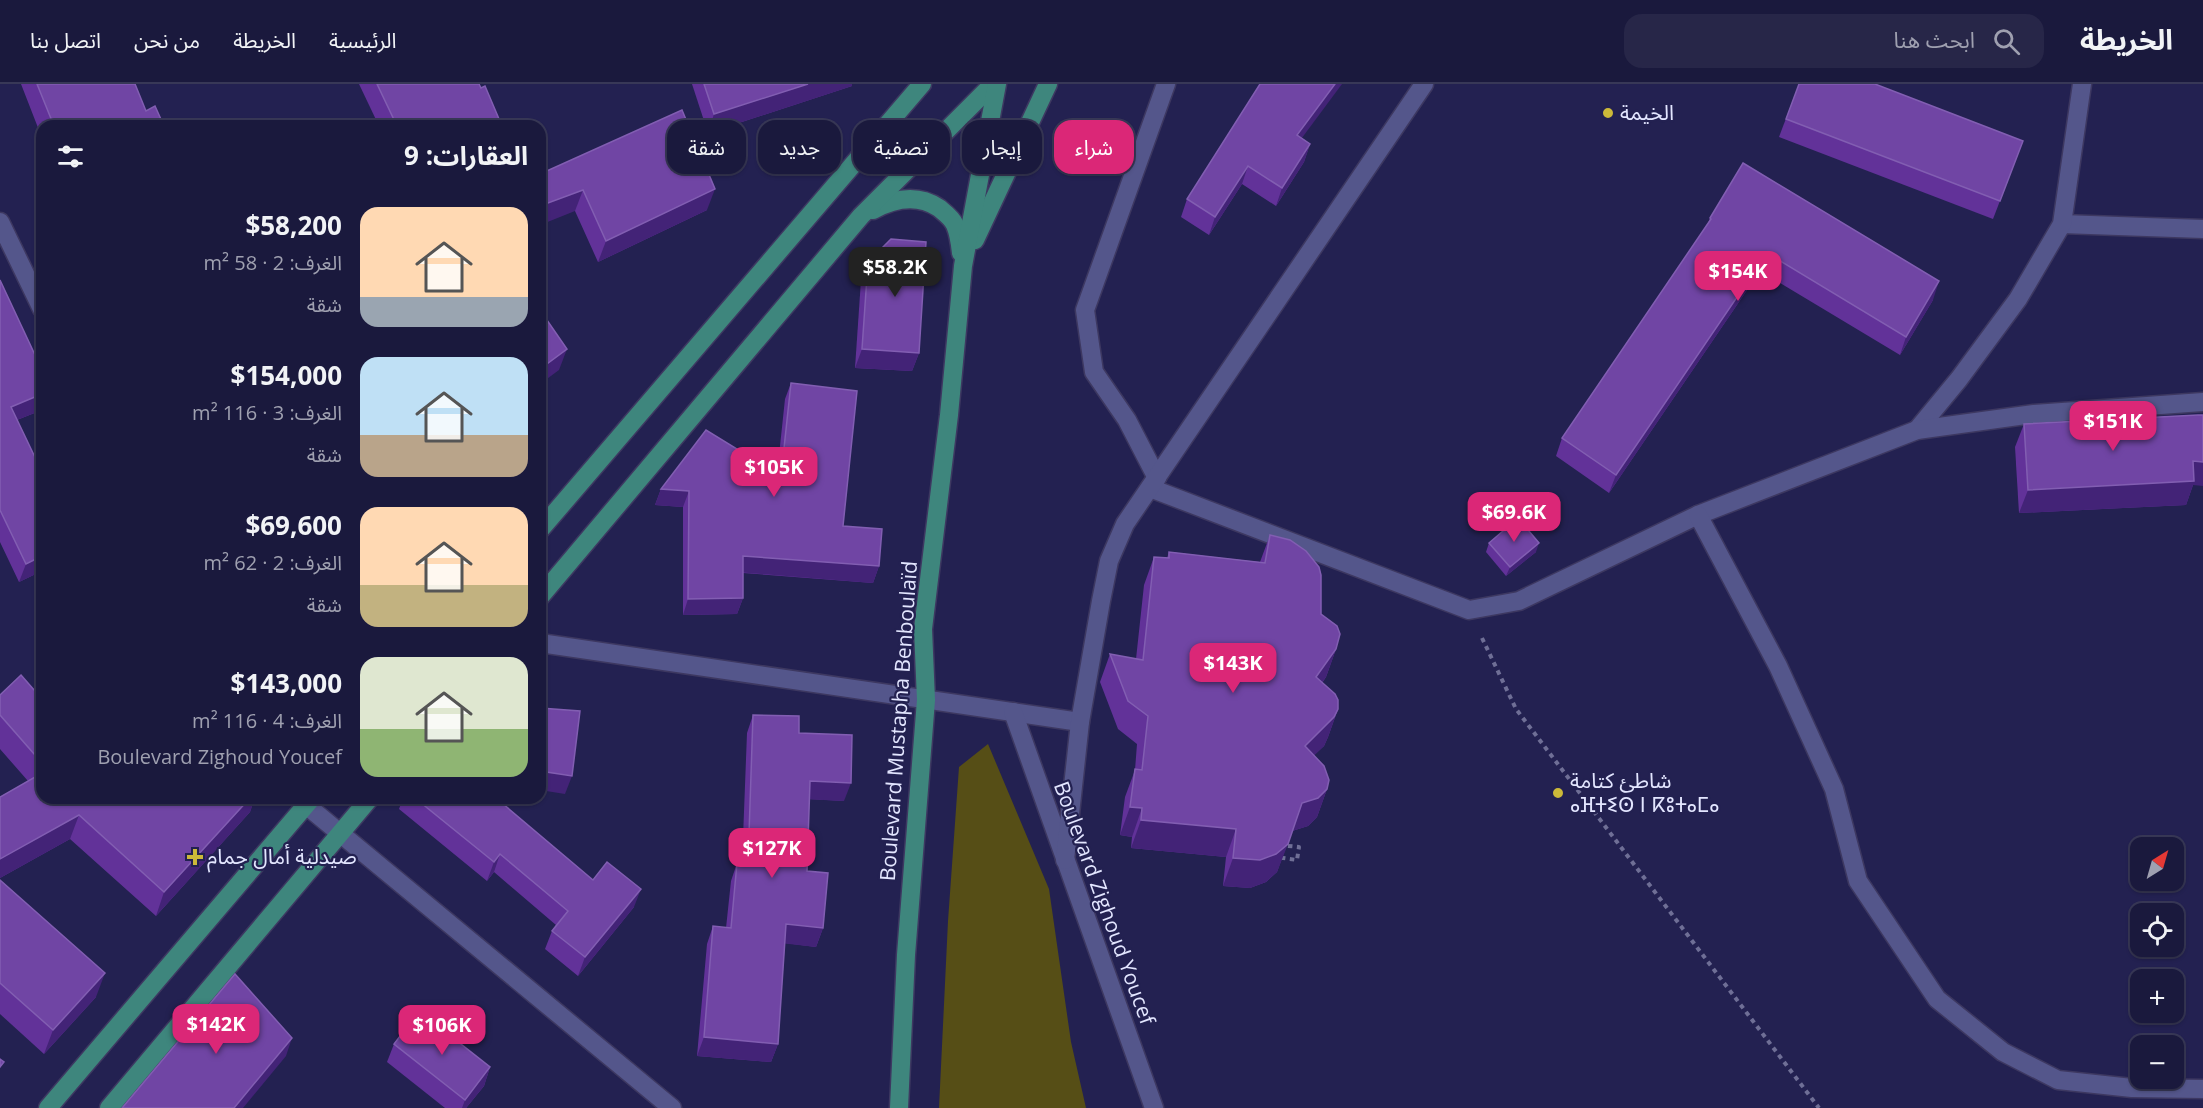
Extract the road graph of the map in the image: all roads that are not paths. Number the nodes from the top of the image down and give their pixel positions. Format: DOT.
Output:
graph roads {
  1 [pos="922,84"];
  2 [pos="993,84"];
  3 [pos="998,84"];
  4 [pos="1048,84"];
  5 [pos="1166,84"];
  6 [pos="1424,84"];
  7 [pos="2082,84"];
  8 [pos="861,216"];
  9 [pos="0,222"];
  10 [pos="2062,224"];
  11 [pos="2203,229"];
  12 [pos="963,266"];
  13 [pos="36,297"];
  14 [pos="2203,402"];
  15 [pos="1917,430"];
  16 [pos="1154,483"];
  17 [pos="1698,515"];
  18 [pos="546,523"];
  19 [pos="546,590"];
  20 [pos="546,644"];
  21 [pos="926,700"];
  22 [pos="1013,712"];
  23 [pos="1080,722"];
  24 [pos="307,804"];
  25 [pos="311,804"];
  26 [pos="365,804"];
  27 [pos="340,834"];
  28 [pos="1065,860"];
  29 [pos="2203,1089"];
  30 [pos="48,1108"];
  31 [pos="109,1108"];
  32 [pos="672,1108"];
  33 [pos="899,1108"];
  34 [pos="1154,1108"];
  1 -- 18 [label="main road"];
  2 -- 8 [label="main road"];
  3 -- 12 [label="main road"];
  4 -- 12 [label="main road"];
  5 -- 16 [label="street"];
  6 -- 16 [label="street"];
  7 -- 10 [label="street"];
  8 -- 12 [label="main road"];
  8 -- 19 [label="main road"];
  9 -- 13 [label="street"];
  10 -- 11 [label="street"];
  10 -- 15 [label="street"];
  12 -- 21 [label="main road, Boulevard Mustapha Benboulaïd"];
  14 -- 15 [label="street"];
  15 -- 17 [label="street"];
  16 -- 17 [label="street"];
  16 -- 23 [label="street"];
  17 -- 29 [label="street"];
  20 -- 21 [label="street"];
  21 -- 22 [label="street"];
  21 -- 33 [label="main road, Boulevard Mustapha Benboulaïd"];
  22 -- 23 [label="street"];
  22 -- 28 [label="street, Boulevard Zighoud Youcef"];
  23 -- 28 [label="street"];
  24 -- 30 [label="main road"];
  25 -- 27 [label="street"];
  26 -- 27 [label="main road"];
  27 -- 31 [label="main road"];
  27 -- 32 [label="street"];
  28 -- 34 [label="street, Boulevard Zighoud Youcef"];
}
